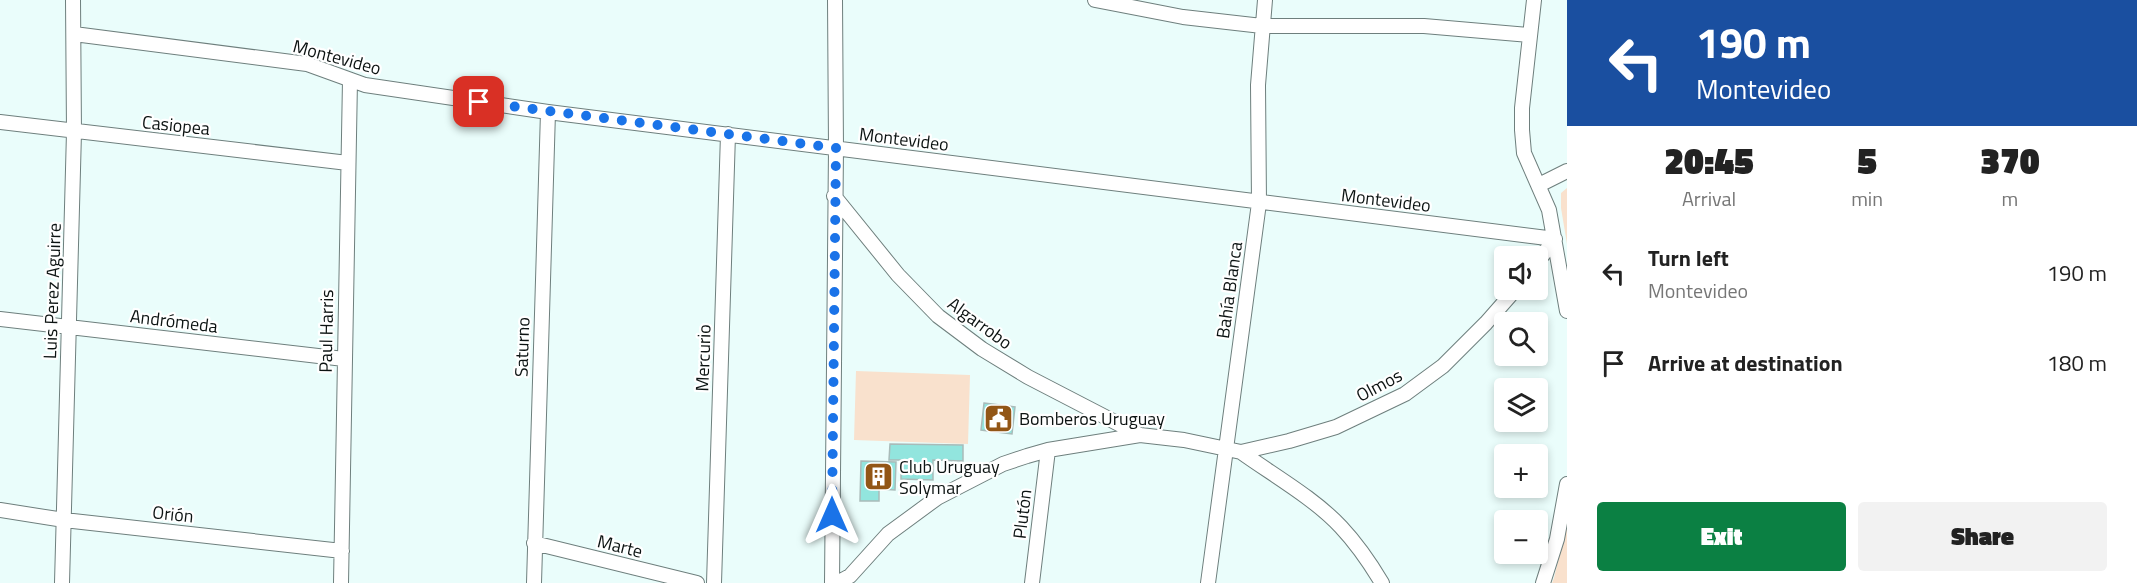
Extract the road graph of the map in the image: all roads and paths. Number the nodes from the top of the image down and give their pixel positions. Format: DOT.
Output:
graph roads {
  1 [pos="73,0"];
  2 [pos="835,0"];
  3 [pos="1095,0"];
  4 [pos="1265,0"];
  5 [pos="1534,0"];
  6 [pos="1262,26"];
  7 [pos="74,34"];
  8 [pos="1530,35"];
  9 [pos="350,80"];
  10 [pos="548,112"];
  11 [pos="0,122"];
  12 [pos="74,132"];
  13 [pos="728,134"];
  14 [pos="836,148"];
  15 [pos="348,163"];
  16 [pos="1567,171"];
  17 [pos="1539,184"];
  18 [pos="834,196"];
  19 [pos="1258,203"];
  20 [pos="1555,239"];
  21 [pos="1548,248"];
  22 [pos="1506,300"];
  23 [pos="1567,311"];
  24 [pos="0,319"];
  25 [pos="69,327"];
  26 [pos="344,359"];
  27 [pos="1140,435"];
  28 [pos="1226,448"];
  29 [pos="1048,450"];
  30 [pos="1241,452"];
  31 [pos="1567,484"];
  32 [pos="0,510"];
  33 [pos="64,520"];
  34 [pos="534,543"];
  35 [pos="342,551"];
  36 [pos="62,583"];
  37 [pos="341,583"];
  38 [pos="534,583"];
  39 [pos="697,583"];
  40 [pos="714,583"];
  41 [pos="832,583"];
  42 [pos="837,583"];
  43 [pos="1032,583"];
  44 [pos="1208,583"];
  45 [pos="1382,583"];
  46 [pos="1543,583"];
  1 -- 7 [label="street, Luis Perez Aguirre"];
  2 -- 14 [label="street"];
  3 -- 6 [label="street"];
  4 -- 6 [label="street, Bahía Blanca"];
  5 -- 8 [label="street"];
  6 -- 8 [label="street"];
  6 -- 19 [label="street, Bahía Blanca"];
  7 -- 9 [label="street, Montevideo"];
  7 -- 12 [label="street, Luis Perez Aguirre"];
  8 -- 17 [label="street"];
  9 -- 10 [label="street, Montevideo"];
  9 -- 15 [label="street, Paul Harris"];
  10 -- 13 [label="street, Montevideo"];
  10 -- 34 [label="street, Saturno"];
  11 -- 12 [label="street, Casiopea"];
  12 -- 15 [label="street, Casiopea"];
  12 -- 25 [label="street, Luis Perez Aguirre"];
  13 -- 14 [label="street, Montevideo"];
  13 -- 40 [label="street, Mercurio"];
  14 -- 18 [label="street"];
  14 -- 19 [label="street, Montevideo"];
  15 -- 26 [label="street, Paul Harris"];
  16 -- 17 [label="street"];
  17 -- 20 [label="street"];
  18 -- 27 [label="street, Algarrobo"];
  18 -- 41 [label="street"];
  19 -- 20 [label="street, Montevideo"];
  19 -- 28 [label="street, Bahía Blanca"];
  20 -- 21 [label="street"];
  20 -- 23 [label="street"];
  22 -- 30 [label="street, Olmos"];
  24 -- 25 [label="street, Andrómeda"];
  25 -- 26 [label="street, Andrómeda"];
  25 -- 33 [label="street, Luis Perez Aguirre"];
  26 -- 35 [label="street, Paul Harris"];
  27 -- 28 [label="street, Olmos"];
  27 -- 29 [label="street"];
  28 -- 30 [label="street, Olmos"];
  28 -- 44 [label="street, Bahía Blanca"];
  29 -- 42 [label="street"];
  29 -- 43 [label="street, Plutón"];
  30 -- 45 [label="street"];
  31 -- 46 [label="street"];
  32 -- 33 [label="street, Orión"];
  33 -- 35 [label="street, Orión"];
  33 -- 36 [label="street, Luis Perez Aguirre"];
  34 -- 38 [label="street, Saturno"];
  34 -- 39 [label="street, Marte"];
  35 -- 37 [label="street, Paul Harris"];
}
